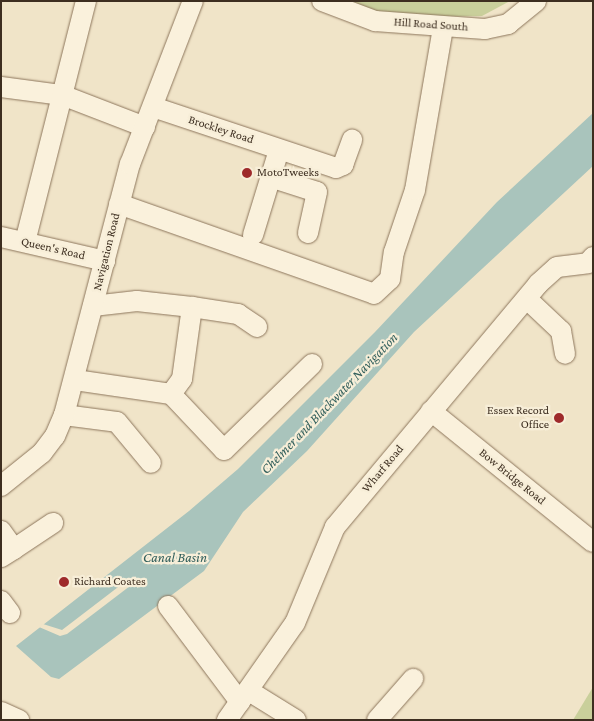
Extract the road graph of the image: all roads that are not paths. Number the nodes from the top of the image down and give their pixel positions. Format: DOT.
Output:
graph roads {
  1 [pos="86,1"];
  2 [pos="193,1"];
  3 [pos="322,1"];
  4 [pos="536,1"];
  5 [pos="443,28"];
  6 [pos="1,87"];
  7 [pos="62,95"];
  8 [pos="153,107"];
  9 [pos="145,127"];
  10 [pos="352,140"];
  11 [pos="284,151"];
  12 [pos="270,177"];
  13 [pos="118,204"];
  14 [pos="308,233"];
  15 [pos="253,235"];
  16 [pos="1,237"];
  17 [pos="26,242"];
  18 [pos="105,261"];
  19 [pos="591,261"];
  20 [pos="527,299"];
  21 [pos="93,306"];
  22 [pos="192,308"];
  23 [pos="257,326"];
  24 [pos="566,354"];
  25 [pos="312,364"];
  26 [pos="75,380"];
  27 [pos="170,394"];
  28 [pos="431,411"];
  29 [pos="64,416"];
  30 [pos="150,463"];
  31 [pos="3,481"];
  32 [pos="53,523"];
  33 [pos="1,531"];
  34 [pos="593,542"];
  35 [pos="8,553"];
  36 [pos="168,606"];
  37 [pos="413,679"];
  38 [pos="245,696"];
  39 [pos="1,712"];
  40 [pos="19,720"];
  41 [pos="227,720"];
  42 [pos="296,720"];
  43 [pos="377,720"];
  1 -- 7 [label="street"];
  2 -- 8 [label="street, Navigation Road"];
  3 -- 5 [label="street, Hill Road South"];
  4 -- 5 [label="street, Hill Road South"];
  5 -- 13 [label="street"];
  6 -- 7 [label="street"];
  7 -- 9 [label="street"];
  7 -- 17 [label="street"];
  8 -- 9 [label="street, Navigation Road"];
  8 -- 11 [label="street, Brockley Road"];
  9 -- 13 [label="street, Navigation Road"];
  10 -- 11 [label="street, Brockley Road"];
  11 -- 12 [label="street"];
  12 -- 14 [label="street"];
  12 -- 15 [label="street"];
  13 -- 18 [label="street, Navigation Road"];
  16 -- 17 [label="street, Queen's Road"];
  17 -- 18 [label="street, Queen's Road"];
  18 -- 21 [label="street, Navigation Road"];
  19 -- 20 [label="street, Wharf Road"];
  20 -- 24 [label="street"];
  20 -- 28 [label="street, Wharf Road"];
  21 -- 22 [label="street"];
  21 -- 26 [label="street, Navigation Road"];
  22 -- 23 [label="street"];
  22 -- 27 [label="street"];
  25 -- 27 [label="street"];
  26 -- 27 [label="street"];
  26 -- 29 [label="street, Navigation Road"];
  28 -- 34 [label="street, Bow Bridge Road"];
  28 -- 38 [label="street, Wharf Road"];
  29 -- 30 [label="street"];
  29 -- 31 [label="street, Navigation Road"];
  32 -- 35 [label="street"];
  33 -- 35 [label="street"];
  36 -- 38 [label="street"];
  37 -- 43 [label="street"];
  38 -- 41 [label="street, Wharf Road"];
  38 -- 42 [label="street"];
  39 -- 40 [label="street"];
}
